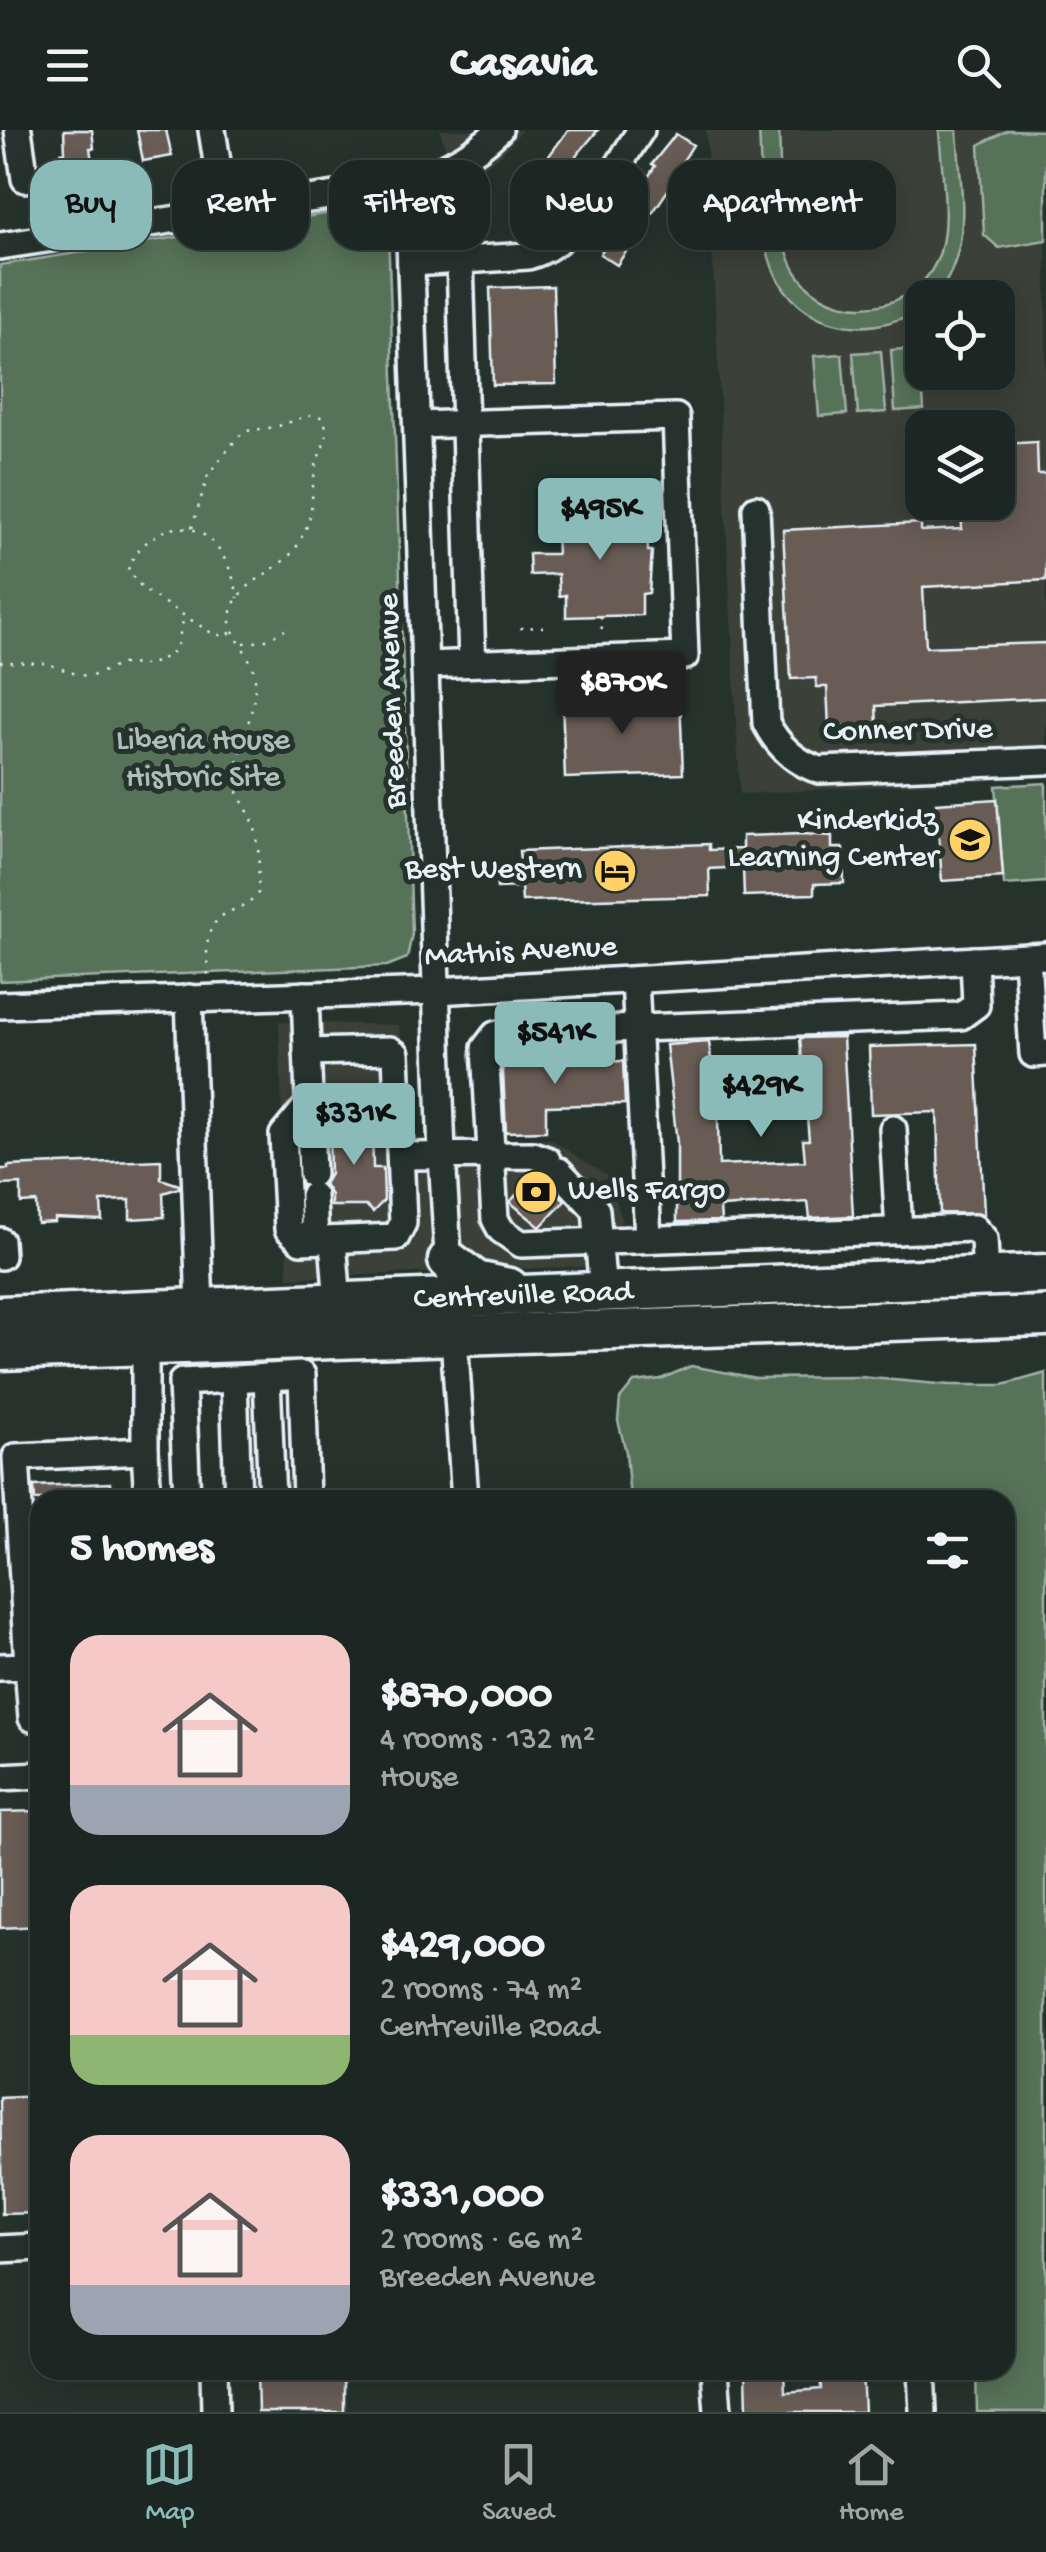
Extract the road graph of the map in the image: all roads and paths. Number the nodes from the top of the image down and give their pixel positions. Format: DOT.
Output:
graph roads {
  1 [pos="18,130"];
  2 [pos="212,130"];
  3 [pos="499,130"];
  4 [pos="640,130"];
  5 [pos="217,160"];
  6 [pos="458,160"];
  7 [pos="25,179"];
  8 [pos="172,220"];
  9 [pos="0,246"];
  10 [pos="410,250"];
  11 [pos="460,260"];
  12 [pos="411,264"];
  13 [pos="464,424"];
  14 [pos="417,426"];
  15 [pos="756,509"];
  16 [pos="192,528"];
  17 [pos="238,599"];
  18 [pos="184,614"];
  19 [pos="601,616"];
  20 [pos="543,627"];
  21 [pos="520,628"];
  22 [pos="284,630"];
  23 [pos="233,632"];
  24 [pos="602,632"];
  25 [pos="244,644"];
  26 [pos="0,662"];
  27 [pos="472,663"];
  28 [pos="425,665"];
  29 [pos="1046,761"];
  30 [pos="1037,957"];
  31 [pos="974,960"];
  32 [pos="634,980"];
  33 [pos="436,990"];
  34 [pos="305,995"];
  35 [pos="200,998"];
  36 [pos="0,1004"];
  37 [pos="638,1029"];
  38 [pos="307,1052"];
  39 [pos="1046,1053"];
  40 [pos="309,1104"];
  41 [pos="893,1129"];
  42 [pos="492,1154"];
  43 [pos="442,1155"];
  44 [pos="400,1156"];
  45 [pos="899,1231"];
  46 [pos="648,1238"];
  47 [pos="316,1240"];
  48 [pos="600,1240"];
  49 [pos="0,1241"];
  50 [pos="1,1256"];
  51 [pos="448,1260"];
  52 [pos="1046,1274"];
  53 [pos="986,1276"];
  54 [pos="603,1294"];
  55 [pos="550,1296"];
  56 [pos="338,1304"];
  57 [pos="0,1316"];
  58 [pos="1046,1316"];
  59 [pos="452,1318"];
  60 [pos="200,1345"];
  61 [pos="145,1347"];
  62 [pos="0,1350"];
  63 [pos="267,1377"];
  64 [pos="234,1379"];
  65 [pos="146,1451"];
  66 [pos="8,1457"];
  67 [pos="148,1490"];
  68 [pos="186,1490"];
  69 [pos="238,1490"];
  70 [pos="272,1490"];
  71 [pos="306,1490"];
  72 [pos="465,1490"];
  73 [pos="28,1666"];
  74 [pos="0,1667"];
  75 [pos="30,1692"];
  76 [pos="30,1776"];
  77 [pos="0,1777"];
  78 [pos="30,2248"];
  79 [pos="0,2249"];
  80 [pos="214,2380"];
  81 [pos="716,2380"];
  82 [pos="921,2380"];
  83 [pos="215,2412"];
  84 [pos="718,2412"];
  85 [pos="923,2412"];
  1 -- 7 [label="street"];
  2 -- 5 [label="street"];
  3 -- 6 [label="street"];
  4 -- 11 [label="street"];
  8 -- 9 [label="street"];
  10 -- 12 [label="street, Breeden Avenue"];
  11 -- 12 [label="street"];
  11 -- 13 [label="street"];
  12 -- 14 [label="street, Breeden Avenue"];
  13 -- 14 [label="street"];
  13 -- 27 [label="street"];
  13 -- 27 [label="street"];
  14 -- 28 [label="street, Breeden Avenue"];
  15 -- 29 [label="street, Conner Drive"];
  16 -- 17 [label="path"];
  16 -- 17 [label="path"];
  16 -- 18 [label="path"];
  17 -- 23 [label="path"];
  18 -- 23 [label="path"];
  18 -- 26 [label="path"];
  19 -- 24 [label="path"];
  20 -- 21 [label="path"];
  22 -- 25 [label="path"];
  23 -- 25 [label="path"];
  25 -- 35 [label="path"];
  27 -- 28 [label="street"];
  28 -- 33 [label="street, Breeden Avenue"];
  30 -- 31 [label="street, Mathis Avenue"];
  30 -- 39 [label="street"];
  31 -- 32 [label="street, Mathis Avenue"];
  31 -- 37 [label="street"];
  32 -- 33 [label="street, Mathis Avenue"];
  32 -- 37 [label="street"];
  33 -- 34 [label="street, Mathis Avenue"];
  33 -- 43 [label="street, Breeden Avenue"];
  34 -- 35 [label="street, Mathis Avenue"];
  34 -- 38 [label="street"];
  35 -- 36 [label="street, Mathis Avenue"];
  35 -- 60 [label="street"];
  37 -- 42 [label="street"];
  37 -- 46 [label="street"];
  38 -- 40 [label="street"];
  38 -- 44 [label="street"];
  40 -- 47 [label="street"];
  40 -- 47 [label="street"];
  41 -- 45 [label="street"];
  42 -- 43 [label="street"];
  42 -- 48 [label="street"];
  42 -- 48 [label="street"];
  43 -- 44 [label="street"];
  43 -- 51 [label="street, Breeden Avenue"];
  44 -- 47 [label="street"];
  45 -- 46 [label="street"];
  45 -- 53 [label="street"];
  46 -- 48 [label="street"];
  47 -- 56 [label="street"];
  48 -- 54 [label="street"];
  49 -- 50 [label="street"];
  51 -- 55 [label="highway"];
  51 -- 59 [label="street, Breeden Avenue"];
  52 -- 53 [label="highway, Centreville Road"];
  53 -- 54 [label="highway, Centreville Road"];
  54 -- 55 [label="highway, Centreville Road"];
  55 -- 59 [label="highway, Centreville Road"];
  56 -- 59 [label="highway, Centreville Road"];
  56 -- 60 [label="highway, Centreville Road"];
  57 -- 60 [label="highway, Centreville Road"];
  58 -- 59 [label="highway, Centreville Road"];
  59 -- 60 [label="highway, Centreville Road"];
  59 -- 72 [label="street, Breeden Avenue"];
  60 -- 61 [label="highway, Centreville Road"];
  60 -- 64 [label="street"];
  60 -- 68 [label="street"];
  61 -- 62 [label="highway, Centreville Road"];
  61 -- 65 [label="street"];
  63 -- 64 [label="street"];
  63 -- 70 [label="street"];
  63 -- 71 [label="street"];
  64 -- 69 [label="street"];
  65 -- 66 [label="street"];
  65 -- 67 [label="street"];
  66 -- 73 [label="street"];
  73 -- 74 [label="street"];
  73 -- 75 [label="street"];
  76 -- 77 [label="street"];
  78 -- 79 [label="street"];
  80 -- 83 [label="street"];
  81 -- 84 [label="street"];
  82 -- 85 [label="street"];
}
